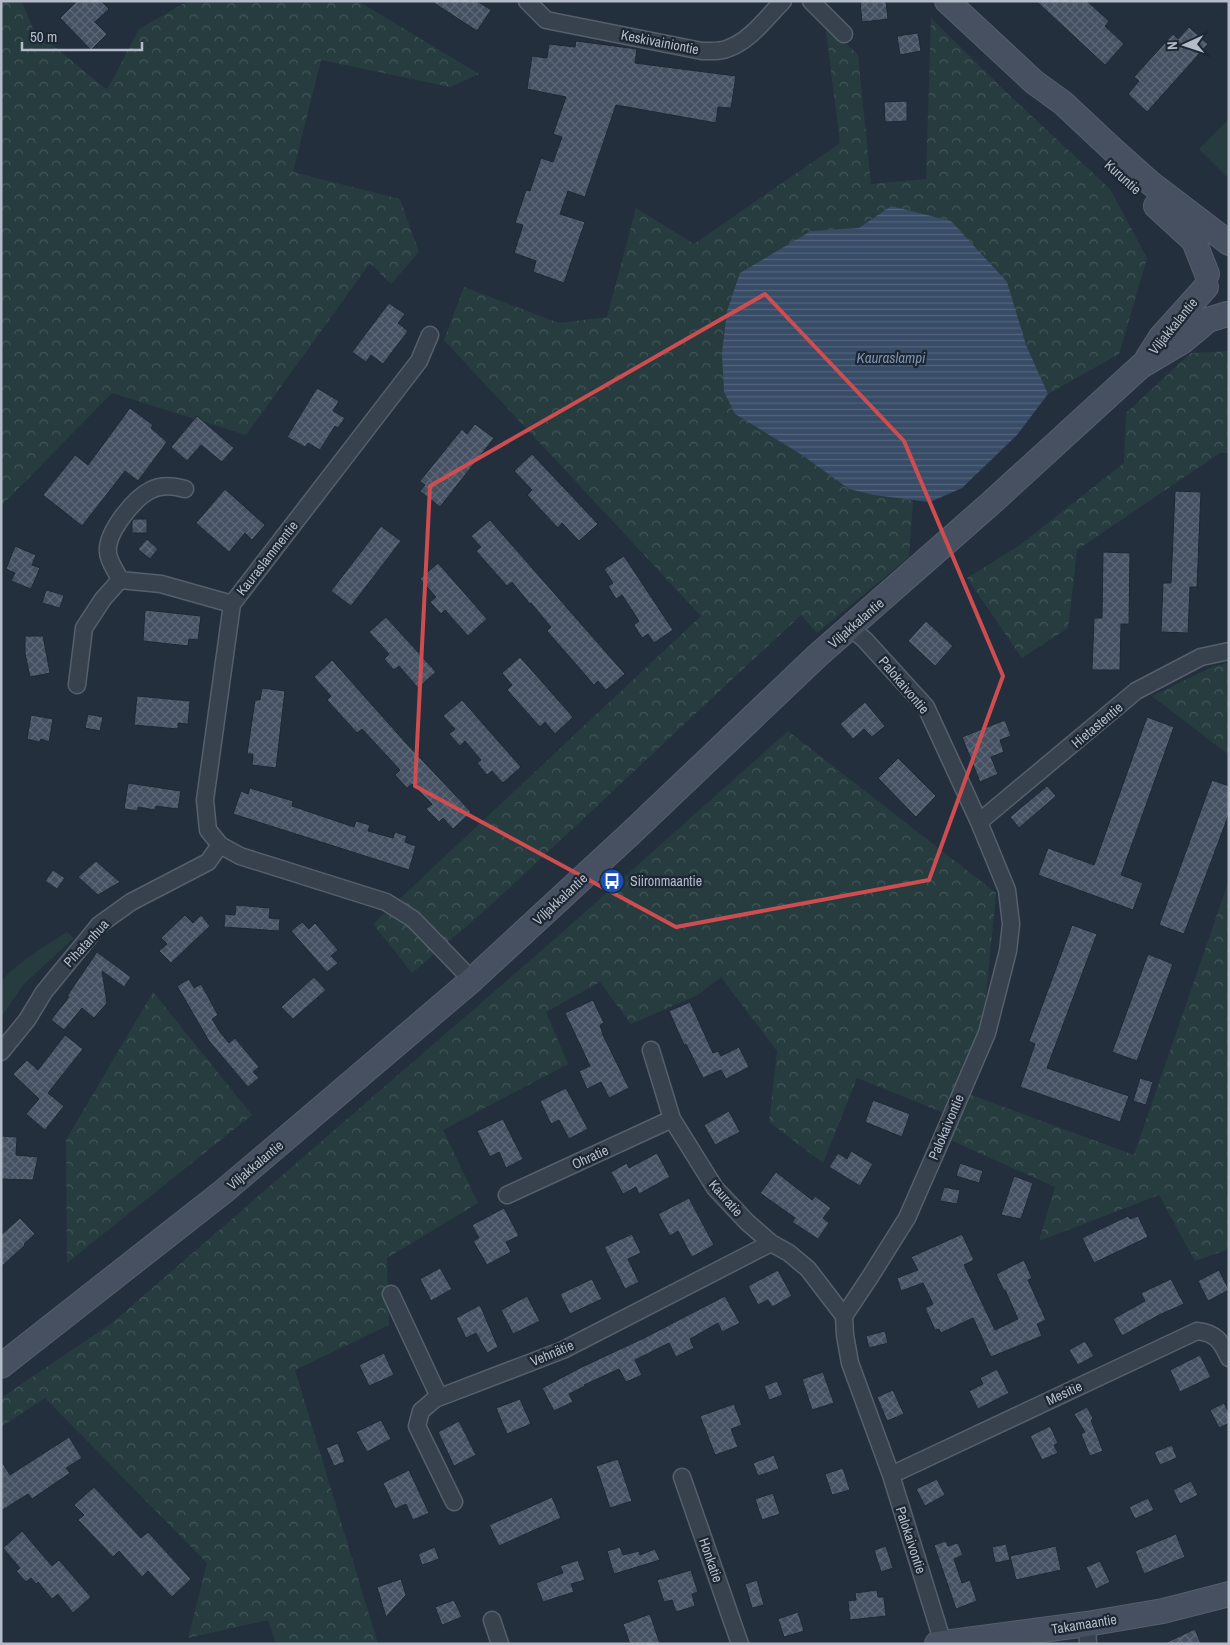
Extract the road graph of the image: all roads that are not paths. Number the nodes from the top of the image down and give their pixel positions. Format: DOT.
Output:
graph roads {
  1 [pos="527,1"];
  2 [pos="783,1"];
  3 [pos="811,1"];
  4 [pos="947,1"];
  5 [pos="844,34"];
  6 [pos="1034,82"];
  7 [pos="1229,243"];
  8 [pos="1229,252"];
  9 [pos="1206,281"];
  10 [pos="1228,315"];
  11 [pos="430,335"];
  12 [pos="1141,366"];
  13 [pos="185,489"];
  14 [pos="120,580"];
  15 [pos="232,604"];
  16 [pos="851,628"];
  17 [pos="1229,651"];
  18 [pos="77,685"];
  19 [pos="979,822"];
  20 [pos="220,846"];
  21 [pos="472,980"];
  22 [pos="651,1050"];
  23 [pos="1,1052"];
  24 [pos="672,1119"];
  25 [pos="507,1195"];
  26 [pos="771,1243"];
  27 [pos="391,1294"];
  28 [pos="844,1316"];
  29 [pos="1229,1358"];
  30 [pos="1,1366"];
  31 [pos="438,1397"];
  32 [pos="891,1475"];
  33 [pos="682,1477"];
  34 [pos="454,1502"];
  35 [pos="1229,1594"];
  36 [pos="492,1620"];
  37 [pos="1088,1634"];
  38 [pos="940,1643"];
  39 [pos="500,1644"];
  40 [pos="740,1644"];
  1 -- 2 [label="street, Keskivainiontie"];
  3 -- 5 [label="street"];
  4 -- 6 [label="main road, Kuruntie"];
  6 -- 7 [label="main road, Kuruntie"];
  6 -- 9 [label="main road, Kuruntie"];
  8 -- 9 [label="main road, Viljakkalantie"];
  9 -- 10 [label="main road, Kuruntie"];
  9 -- 12 [label="main road, Viljakkalantie"];
  10 -- 12 [label="main road, Viljakkalantie"];
  11 -- 15 [label="street, Kauraslammentie"];
  12 -- 16 [label="main road, Viljakkalantie"];
  13 -- 14 [label="street"];
  14 -- 15 [label="street"];
  14 -- 18 [label="street"];
  15 -- 20 [label="street, Kauraslammentie"];
  16 -- 19 [label="street, Palokaivontie"];
  16 -- 21 [label="main road, Viljakkalantie"];
  17 -- 19 [label="street, Hietastentie"];
  19 -- 28 [label="street, Palokaivontie"];
  20 -- 21 [label="street"];
  20 -- 23 [label="street, Pihatanhua"];
  21 -- 30 [label="main road, Viljakkalantie"];
  22 -- 24 [label="street, Kauratie"];
  24 -- 25 [label="street, Ohratie"];
  24 -- 26 [label="street, Kauratie"];
  26 -- 28 [label="street, Kauratie"];
  26 -- 31 [label="street, Vehnätie"];
  27 -- 31 [label="street"];
  28 -- 32 [label="street, Palokaivontie"];
  29 -- 32 [label="street, Mesitie"];
  31 -- 34 [label="street, Vehnätie"];
  32 -- 38 [label="street, Palokaivontie"];
  33 -- 40 [label="street, Honkatie"];
  35 -- 37 [label="main road, Takamaantie"];
  36 -- 39 [label="street"];
  37 -- 38 [label="main road, Takamaantie"];
}
